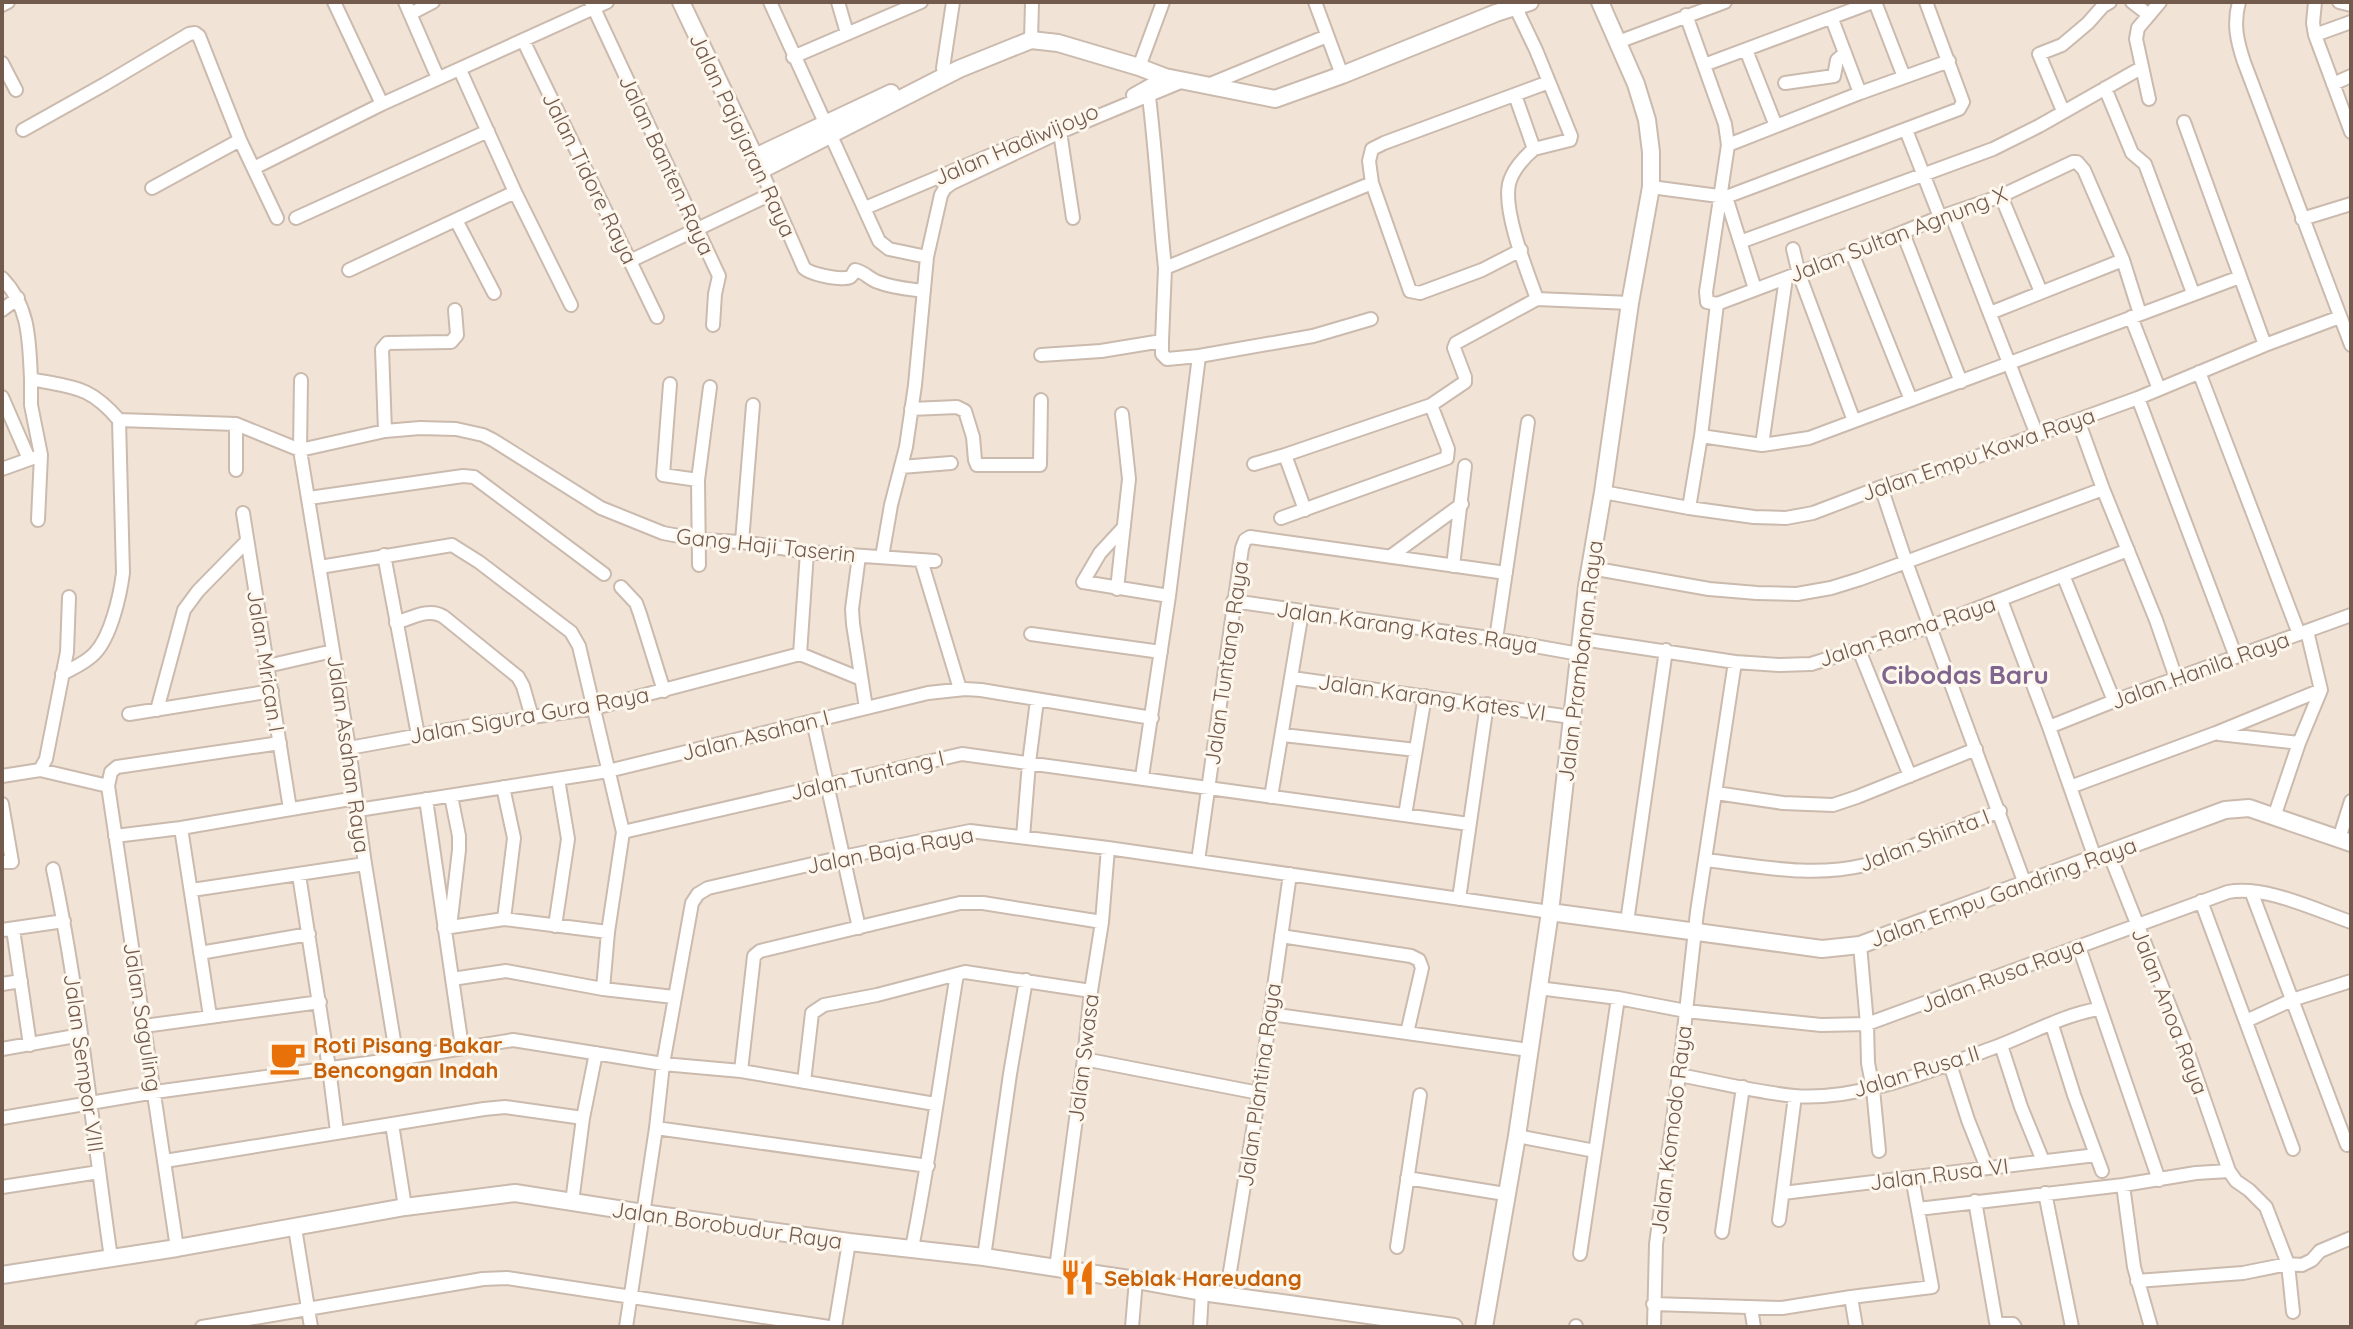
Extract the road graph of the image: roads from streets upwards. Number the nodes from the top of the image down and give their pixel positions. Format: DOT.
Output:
graph roads {
  1 [pos="334,2"];
  2 [pos="433,2"];
  3 [pos="607,2"];
  4 [pos="681,2"];
  5 [pos="770,2"];
  6 [pos="838,2"];
  7 [pos="921,2"];
  8 [pos="953,2"];
  9 [pos="1032,2"];
  10 [pos="1163,2"];
  11 [pos="1315,2"];
  12 [pos="1600,2"];
  13 [pos="1725,2"];
  14 [pos="1874,2"];
  15 [pos="1926,2"];
  16 [pos="2110,2"];
  17 [pos="2132,2"];
  18 [pos="2160,2"];
  19 [pos="2239,2"];
  20 [pos="2315,2"];
  21 [pos="2339,2"];
  22 [pos="1519,3"];
  23 [pos="592,5"];
  24 [pos="2351,5"];
  25 [pos="408,8"];
  26 [pos="1686,15"];
  27 [pos="2149,15"];
  28 [pos="1832,19"];
  29 [pos="2351,22"];
  30 [pos="847,33"];
  31 [pos="2315,35"];
  32 [pos="1327,36"];
  33 [pos="523,40"];
  34 [pos="1031,40"];
  35 [pos="1618,42"];
  36 [pos="1746,50"];
  37 [pos="1845,53"];
  38 [pos="793,57"];
  39 [pos="1949,61"];
  40 [pos="2,63"];
  41 [pos="1704,65"];
  42 [pos="1139,67"];
  43 [pos="2141,68"];
  44 [pos="460,70"];
  45 [pos="949,71"];
  46 [pos="1342,75"];
  47 [pos="2351,76"];
  48 [pos="1165,77"];
  49 [pos="1904,77"];
  50 [pos="438,78"];
  51 [pos="1183,81"];
  52 [pos="1549,82"];
  53 [pos="1785,83"];
  54 [pos="2333,84"];
  55 [pos="1205,86"];
  56 [pos="2105,88"];
  57 [pos="16,90"];
  58 [pos="1860,93"];
  59 [pos="1515,95"];
  60 [pos="1149,97"];
  61 [pos="2149,99"];
  62 [pos="382,104"];
  63 [pos="2063,111"];
  64 [pos="2184,122"];
  65 [pos="1776,126"];
  66 [pos="23,130"];
  67 [pos="827,130"];
  68 [pos="1906,130"];
  69 [pos="488,131"];
  70 [pos="1060,132"];
  71 [pos="2351,132"];
  72 [pos="240,140"];
  73 [pos="1728,145"];
  74 [pos="1534,149"];
  75 [pos="758,164"];
  76 [pos="254,168"];
  77 [pos="1923,174"];
  78 [pos="1372,183"];
  79 [pos="1651,187"];
  80 [pos="152,188"];
  81 [pos="515,192"];
  82 [pos="771,194"];
  83 [pos="2001,196"];
  84 [pos="1723,198"];
  85 [pos="2351,204"];
  86 [pos="865,208"];
  87 [pos="1946,215"];
  88 [pos="277,218"];
  89 [pos="296,218"];
  90 [pos="1073,218"];
  91 [pos="2302,219"];
  92 [pos="456,220"];
  93 [pos="697,230"];
  94 [pos="1903,233"];
  95 [pos="1740,242"];
  96 [pos="1793,249"];
  97 [pos="1521,250"];
  98 [pos="1852,253"];
  99 [pos="927,257"];
  100 [pos="2123,260"];
  101 [pos="630,261"];
  102 [pos="1165,268"];
  103 [pos="349,270"];
  104 [pos="1799,274"];
  105 [pos="2240,277"];
  106 [pos="2,278"];
  107 [pos="1786,278"];
  108 [pos="1755,289"];
  109 [pos="924,291"];
  110 [pos="2041,292"];
  111 [pos="494,293"];
  112 [pos="2193,293"];
  113 [pos="18,298"];
  114 [pos="1537,299"];
  115 [pos="1630,303"];
  116 [pos="1717,304"];
  117 [pos="571,305"];
  118 [pos="2,310"];
  119 [pos="455,310"];
  120 [pos="1990,313"];
  121 [pos="2136,315"];
  122 [pos="657,317"];
  123 [pos="2340,317"];
  124 [pos="1371,319"];
  125 [pos="713,325"];
  126 [pos="1162,341"];
  127 [pos="2265,345"];
  128 [pos="2351,345"];
  129 [pos="1041,355"];
  130 [pos="1199,356"];
  131 [pos="2009,364"];
  132 [pos="2199,372"];
  133 [pos="31,379"];
  134 [pos="301,380"];
  135 [pos="1961,382"];
  136 [pos="670,384"];
  137 [pos="710,387"];
  138 [pos="2159,389"];
  139 [pos="2,397"];
  140 [pos="2138,398"];
  141 [pos="1041,400"];
  142 [pos="1911,400"];
  143 [pos="753,405"];
  144 [pos="1431,405"];
  145 [pos="911,409"];
  146 [pos="1122,414"];
  147 [pos="119,420"];
  148 [pos="2078,420"];
  149 [pos="1854,421"];
  150 [pos="1528,422"];
  151 [pos="236,424"];
  152 [pos="385,431"];
  153 [pos="2037,435"];
  154 [pos="1701,436"];
  155 [pos="1762,445"];
  156 [pos="300,450"];
  157 [pos="1285,455"];
  158 [pos="35,457"];
  159 [pos="951,463"];
  160 [pos="1254,464"];
  161 [pos="1465,466"];
  162 [pos="901,467"];
  163 [pos="2,469"];
  164 [pos="236,470"];
  165 [pos="698,480"];
  166 [pos="1881,487"];
  167 [pos="2103,489"];
  168 [pos="1603,492"];
  169 [pos="309,498"];
  170 [pos="1462,504"];
  171 [pos="1689,508"];
  172 [pos="1305,510"];
  173 [pos="243,513"];
  174 [pos="1281,518"];
  175 [pos="38,520"];
  176 [pos="1124,527"];
  177 [pos="700,540"];
  178 [pos="247,541"];
  179 [pos="742,542"];
  180 [pos="2128,550"];
  181 [pos="807,552"];
  182 [pos="384,555"];
  183 [pos="859,556"];
  184 [pos="1391,556"];
  185 [pos="882,557"];
  186 [pos="921,560"];
  187 [pos="935,561"];
  188 [pos="1906,562"];
  189 [pos="699,565"];
  190 [pos="1453,566"];
  191 [pos="320,567"];
  192 [pos="1591,568"];
  193 [pos="1506,573"];
  194 [pos="604,574"];
  195 [pos="2063,575"];
  196 [pos="621,587"];
  197 [pos="1117,589"];
  198 [pos="1169,596"];
  199 [pos="69,597"];
  200 [pos="2001,600"];
  201 [pos="1233,601"];
  202 [pos="1302,612"];
  203 [pos="2351,615"];
  204 [pos="396,623"];
  205 [pos="1932,626"];
  206 [pos="2303,632"];
  207 [pos="1031,634"];
  208 [pos="1496,639"];
  209 [pos="1581,646"];
  210 [pos="1666,650"];
  211 [pos="1859,650"];
  212 [pos="333,651"];
  213 [pos="1161,652"];
  214 [pos="800,654"];
  215 [pos="2236,657"];
  216 [pos="1735,662"];
  217 [pos="267,666"];
  218 [pos="62,674"];
  219 [pos="859,678"];
  220 [pos="1292,678"];
  221 [pos="2176,678"];
  222 [pos="960,689"];
  223 [pos="2321,690"];
  224 [pos="272,691"];
  225 [pos="664,691"];
  226 [pos="1425,696"];
  227 [pos="1037,700"];
  228 [pos="2114,701"];
  229 [pos="1487,704"];
  230 [pos="595,708"];
  231 [pos="866,708"];
  232 [pos="157,710"];
  233 [pos="129,714"];
  234 [pos="532,717"];
  235 [pos="1571,717"];
  236 [pos="1152,718"];
  237 [pos="813,721"];
  238 [pos="2049,727"];
  239 [pos="2216,733"];
  240 [pos="418,735"];
  241 [pos="1283,735"];
  242 [pos="280,743"];
  243 [pos="2299,743"];
  244 [pos="349,748"];
  245 [pos="1976,749"];
  246 [pos="1416,750"];
  247 [pos="1029,763"];
  248 [pos="40,770"];
  249 [pos="608,771"];
  250 [pos="2,776"];
  251 [pos="1910,776"];
  252 [pos="1142,777"];
  253 [pos="558,779"];
  254 [pos="827,784"];
  255 [pos="108,786"];
  256 [pos="503,787"];
  257 [pos="1209,787"];
  258 [pos="2070,787"];
  259 [pos="1716,793"];
  260 [pos="451,796"];
  261 [pos="1271,797"];
  262 [pos="426,799"];
  263 [pos="2351,801"];
  264 [pos="2,804"];
  265 [pos="357,804"];
  266 [pos="290,809"];
  267 [pos="2000,811"];
  268 [pos="1405,815"];
  269 [pos="2274,817"];
  270 [pos="1469,824"];
  271 [pos="181,828"];
  272 [pos="623,832"];
  273 [pos="115,836"];
  274 [pos="1023,837"];
  275 [pos="2345,841"];
  276 [pos="1108,848"];
  277 [pos="2102,856"];
  278 [pos="843,857"];
  279 [pos="1705,860"];
  280 [pos="1198,861"];
  281 [pos="2,862"];
  282 [pos="365,864"];
  283 [pos="457,867"];
  284 [pos="435,868"];
  285 [pos="53,869"];
  286 [pos="1290,874"];
  287 [pos="299,875"];
  288 [pos="2025,884"];
  289 [pos="192,890"];
  290 [pos="2251,891"];
  291 [pos="1459,899"];
  292 [pos="2201,901"];
  293 [pos="1550,912"];
  294 [pos="504,919"];
  295 [pos="64,921"];
  296 [pos="1102,922"];
  297 [pos="1627,922"];
  298 [pos="2351,922"];
  299 [pos="2137,924"];
  300 [pos="555,926"];
  301 [pos="447,927"];
  302 [pos="859,928"];
  303 [pos="8,930"];
  304 [pos="608,932"];
  305 [pos="1694,933"];
  306 [pos="309,934"];
  307 [pos="1281,936"];
  308 [pos="1860,945"];
  309 [pos="2079,947"];
  310 [pos="200,953"];
  311 [pos="957,974"];
  312 [pos="452,979"];
  313 [pos="1026,980"];
  314 [pos="21,981"];
  315 [pos="2351,981"];
  316 [pos="2,984"];
  317 [pos="1538,988"];
  318 [pos="603,989"];
  319 [pos="1091,991"];
  320 [pos="674,997"];
  321 [pos="1618,998"];
  322 [pos="2292,1000"];
  323 [pos="320,1002"];
  324 [pos="2099,1009"];
  325 [pos="1686,1011"];
  326 [pos="1270,1014"];
  327 [pos="210,1016"];
  328 [pos="2246,1021"];
  329 [pos="1867,1024"];
  330 [pos="2052,1025"];
  331 [pos="144,1026"];
  332 [pos="1407,1033"];
  333 [pos="81,1035"];
  334 [pos="30,1045"];
  335 [pos="2001,1045"];
  336 [pos="462,1047"];
  337 [pos="2,1049"];
  338 [pos="1529,1050"];
  339 [pos="596,1053"];
  340 [pos="397,1059"];
  341 [pos="1084,1059"];
  342 [pos="663,1064"];
  343 [pos="1950,1064"];
  344 [pos="329,1068"];
  345 [pos="741,1071"];
  346 [pos="1679,1075"];
  347 [pos="804,1082"];
  348 [pos="1743,1087"];
  349 [pos="1873,1089"];
  350 [pos="155,1092"];
  351 [pos="1259,1093"];
  352 [pos="1420,1095"];
  353 [pos="1795,1096"];
  354 [pos="89,1104"];
  355 [pos="935,1104"];
  356 [pos="2,1118"];
  357 [pos="583,1118"];
  358 [pos="392,1124"];
  359 [pos="656,1128"];
  360 [pos="337,1132"];
  361 [pos="1517,1136"];
  362 [pos="2347,1145"];
  363 [pos="2293,1149"];
  364 [pos="1595,1151"];
  365 [pos="1879,1151"];
  366 [pos="2096,1155"];
  367 [pos="165,1161"];
  368 [pos="2043,1161"];
  369 [pos="928,1166"];
  370 [pos="1987,1168"];
  371 [pos="2102,1171"];
  372 [pos="2229,1171"];
  373 [pos="99,1172"];
  374 [pos="1912,1177"];
  375 [pos="1407,1178"];
  376 [pos="2159,1180"];
  377 [pos="2123,1185"];
  378 [pos="2,1187"];
  379 [pos="1783,1193"];
  380 [pos="2045,1193"];
  381 [pos="1505,1194"];
  382 [pos="1975,1201"];
  383 [pos="572,1202"];
  384 [pos="405,1207"];
  385 [pos="1918,1209"];
  386 [pos="643,1213"];
  387 [pos="1779,1220"];
  388 [pos="295,1228"];
  389 [pos="1722,1232"];
  390 [pos="2351,1238"];
  391 [pos="849,1242"];
  392 [pos="1397,1247"];
  393 [pos="177,1248"];
  394 [pos="912,1248"];
  395 [pos="1580,1254"];
  396 [pos="984,1257"];
  397 [pos="111,1258"];
  398 [pos="2288,1264"];
  399 [pos="1056,1268"];
  400 [pos="2,1275"];
  401 [pos="1136,1280"];
  402 [pos="2137,1281"];
  403 [pos="1202,1292"];
  404 [pos="630,1296"];
  405 [pos="1226,1296"];
  406 [pos="1851,1297"];
  407 [pos="1653,1304"];
  408 [pos="1751,1308"];
  409 [pos="308,1309"];
  410 [pos="2293,1312"];
  411 [pos="1379,1322"];
  412 [pos="202,1327"];
  413 [pos="311,1327"];
  414 [pos="626,1327"];
  415 [pos="832,1327"];
  416 [pos="1132,1327"];
  417 [pos="1200,1327"];
  418 [pos="1454,1327"];
  419 [pos="1484,1327"];
  420 [pos="1654,1327"];
  421 [pos="1754,1327"];
  422 [pos="1856,1327"];
  423 [pos="2015,1327"];
  424 [pos="2072,1327"];
  425 [pos="2151,1327"];
  1 -- 62 [label="street"];
  2 -- 25 [label="street"];
  3 -- 23 [label="street"];
  4 -- 75 [label="street, Jalan Pajajaran Raya"];
  5 -- 38 [label="street"];
  6 -- 30 [label="street"];
  7 -- 30 [label="street"];
  8 -- 45 [label="street"];
  9 -- 34 [label="street"];
  10 -- 42 [label="street"];
  11 -- 32 [label="street"];
  12 -- 35 [label="street, Jalan Prambanan Raya"];
  13 -- 26 [label="street"];
  14 -- 28 [label="street"];
  14 -- 49 [label="street"];
  15 -- 39 [label="street"];
  16 -- 63 [label="street"];
  17 -- 27 [label="street"];
  18 -- 27 [label="street"];
  19 -- 91 [label="street"];
  20 -- 31 [label="street"];
  21 -- 24 [label="street"];
  22 -- 46 [label="street"];
  22 -- 52 [label="street"];
  23 -- 33 [label="street"];
  23 -- 93 [label="street, Jalan Banten Raya"];
  25 -- 50 [label="street"];
  26 -- 35 [label="street"];
  26 -- 41 [label="street"];
  27 -- 43 [label="street"];
  28 -- 36 [label="street"];
  28 -- 37 [label="street"];
  29 -- 31 [label="street"];
  30 -- 38 [label="street"];
  31 -- 54 [label="street"];
  32 -- 46 [label="street"];
  32 -- 55 [label="street"];
  33 -- 44 [label="street"];
  33 -- 101 [label="street, Jalan Tidore Raya"];
  34 -- 42 [label="street"];
  34 -- 45 [label="street"];
  35 -- 79 [label="street, Jalan Prambanan Raya"];
  36 -- 41 [label="street"];
  36 -- 65 [label="street"];
  37 -- 53 [label="street"];
  37 -- 58 [label="street"];
  38 -- 67 [label="street"];
  39 -- 49 [label="street"];
  39 -- 68 [label="street"];
  40 -- 57 [label="street"];
  41 -- 73 [label="street"];
  42 -- 48 [label="street"];
  43 -- 56 [label="street"];
  43 -- 61 [label="street"];
  44 -- 50 [label="street"];
  44 -- 69 [label="street"];
  45 -- 67 [label="street"];
  46 -- 55 [label="street"];
  47 -- 54 [label="street"];
  48 -- 51 [label="street"];
  48 -- 86 [label="street, Jalan Hadiwijoyo"];
  49 -- 58 [label="street"];
  50 -- 62 [label="street"];
  51 -- 55 [label="street"];
  51 -- 60 [label="street"];
  52 -- 59 [label="street"];
  52 -- 74 [label="street"];
  54 -- 71 [label="street"];
  56 -- 63 [label="street"];
  56 -- 112 [label="street"];
  58 -- 65 [label="street"];
  59 -- 74 [label="street"];
  59 -- 78 [label="street"];
  60 -- 70 [label="street"];
  60 -- 102 [label="street"];
  62 -- 76 [label="street"];
  63 -- 77 [label="street"];
  64 -- 105 [label="street"];
  65 -- 73 [label="street"];
  66 -- 72 [label="street"];
  67 -- 75 [label="street"];
  67 -- 86 [label="street"];
  68 -- 77 [label="street"];
  68 -- 84 [label="street"];
  69 -- 81 [label="street"];
  69 -- 89 [label="street"];
  70 -- 90 [label="street"];
  70 -- 99 [label="street"];
  72 -- 76 [label="street"];
  72 -- 80 [label="street"];
  73 -- 84 [label="street"];
  74 -- 97 [label="street"];
  75 -- 82 [label="street, Jalan Pajajaran Raya"];
  76 -- 88 [label="street"];
  77 -- 87 [label="street"];
  77 -- 95 [label="street"];
  78 -- 97 [label="street"];
  78 -- 102 [label="street"];
  79 -- 84 [label="street"];
  79 -- 115 [label="street, Jalan Prambanan Raya"];
  81 -- 92 [label="street"];
  81 -- 117 [label="street"];
  82 -- 93 [label="street"];
  82 -- 109 [label="street, Jalan Pajajaran Raya"];
  83 -- 87 [label="street, Jalan Sultan Agnung X"];
  83 -- 100 [label="street, Jalan Sultan Agnung X"];
  83 -- 110 [label="street"];
  84 -- 95 [label="street"];
  84 -- 116 [label="street"];
  85 -- 91 [label="street"];
  86 -- 99 [label="street"];
  87 -- 94 [label="street, Jalan Sultan Agnung X"];
  87 -- 120 [label="street"];
  91 -- 123 [label="street"];
  92 -- 103 [label="street"];
  92 -- 111 [label="street"];
  93 -- 101 [label="street"];
  93 -- 125 [label="street, Jalan Banten Raya"];
  94 -- 98 [label="street, Jalan Sultan Agnung X"];
  94 -- 135 [label="street"];
  95 -- 108 [label="street"];
  96 -- 104 [label="street"];
  97 -- 114 [label="street"];
  98 -- 104 [label="street, Jalan Sultan Agnung X"];
  98 -- 142 [label="street"];
  99 -- 109 [label="street"];
  100 -- 110 [label="street"];
  100 -- 121 [label="street"];
  101 -- 122 [label="street, Jalan Tidore Raya"];
  102 -- 126 [label="street"];
  104 -- 107 [label="street, Jalan Sultan Agnung X"];
  104 -- 149 [label="street"];
  105 -- 112 [label="street"];
  105 -- 127 [label="street"];
  106 -- 113 [label="street"];
  107 -- 108 [label="street, Jalan Sultan Agnung X"];
  107 -- 155 [label="street"];
  108 -- 116 [label="street, Jalan Sultan Agnung X"];
  109 -- 145 [label="street"];
  110 -- 120 [label="street"];
  112 -- 121 [label="street"];
  113 -- 118 [label="street"];
  113 -- 133 [label="street"];
  114 -- 115 [label="street"];
  114 -- 144 [label="street"];
  115 -- 168 [label="street, Jalan Prambanan Raya"];
  116 -- 154 [label="street"];
  119 -- 152 [label="street"];
  120 -- 131 [label="street"];
  121 -- 131 [label="street"];
  121 -- 138 [label="street"];
  123 -- 127 [label="street, Jalan Empu Kawa Raya"];
  123 -- 128 [label="street"];
  124 -- 130 [label="street"];
  126 -- 129 [label="street"];
  126 -- 130 [label="street"];
  127 -- 132 [label="street, Jalan Empu Kawa Raya"];
  130 -- 198 [label="street"];
  131 -- 135 [label="street"];
  131 -- 153 [label="street"];
  132 -- 138 [label="street, Jalan Empu Kawa Raya"];
  132 -- 206 [label="street"];
  133 -- 147 [label="street"];
  133 -- 158 [label="street"];
  134 -- 156 [label="street, Jalan Asahan Raya"];
  135 -- 142 [label="street"];
  136 -- 165 [label="street"];
  137 -- 165 [label="street"];
  138 -- 140 [label="street, Jalan Empu Kawa Raya"];
  139 -- 158 [label="street"];
  140 -- 148 [label="street, Jalan Empu Kawa Raya"];
  140 -- 215 [label="street"];
  141 -- 145 [label="street"];
  142 -- 149 [label="street"];
  143 -- 179 [label="street"];
  144 -- 157 [label="street"];
  144 -- 172 [label="street"];
  145 -- 162 [label="street"];
  146 -- 176 [label="street"];
  147 -- 151 [label="street"];
  147 -- 218 [label="street"];
  148 -- 153 [label="street, Jalan Empu Kawa Raya"];
  148 -- 167 [label="street"];
  149 -- 155 [label="street"];
  150 -- 193 [label="street"];
  151 -- 156 [label="street"];
  151 -- 164 [label="street"];
  152 -- 156 [label="street, Gang Haji Taserin"];
  152 -- 177 [label="street, Gang Haji Taserin"];
  153 -- 166 [label="street, Jalan Empu Kawa Raya"];
  154 -- 155 [label="street"];
  154 -- 171 [label="street"];
  156 -- 169 [label="street, Jalan Asahan Raya"];
  157 -- 160 [label="street"];
  157 -- 172 [label="street"];
  158 -- 163 [label="street"];
  158 -- 175 [label="street"];
  159 -- 162 [label="street"];
  161 -- 170 [label="street"];
  162 -- 185 [label="street"];
  165 -- 177 [label="street"];
  166 -- 171 [label="street, Jalan Empu Kawa Raya"];
  166 -- 188 [label="street"];
  167 -- 180 [label="street"];
  167 -- 188 [label="street"];
  168 -- 171 [label="street, Jalan Empu Kawa Raya"];
  168 -- 192 [label="street, Jalan Prambanan Raya"];
  169 -- 191 [label="street, Jalan Asahan Raya"];
  169 -- 194 [label="street"];
  170 -- 184 [label="street"];
  170 -- 190 [label="street"];
  172 -- 174 [label="street"];
  173 -- 178 [label="street, Jalan Mrican I"];
  176 -- 197 [label="street"];
  176 -- 197 [label="street"];
  177 -- 179 [label="street, Gang Haji Taserin"];
  177 -- 189 [label="street"];
  178 -- 217 [label="street, Jalan Mrican I"];
  178 -- 232 [label="street"];
  179 -- 181 [label="street, Gang Haji Taserin"];
  180 -- 195 [label="street, Jalan Rama Raya"];
  180 -- 221 [label="street"];
  181 -- 183 [label="street, Gang Haji Taserin"];
  181 -- 214 [label="street"];
  182 -- 191 [label="street"];
  182 -- 204 [label="street"];
  182 -- 230 [label="street"];
  183 -- 185 [label="street, Gang Haji Taserin"];
  183 -- 219 [label="street"];
  184 -- 190 [label="street"];
  184 -- 201 [label="street, Jalan Tuntang Raya"];
  185 -- 186 [label="street, Gang Haji Taserin"];
  186 -- 187 [label="street, Gang Haji Taserin"];
  186 -- 222 [label="street"];
  188 -- 192 [label="street"];
  188 -- 205 [label="street"];
  190 -- 193 [label="street"];
  191 -- 212 [label="street, Jalan Asahan Raya"];
  192 -- 209 [label="street, Jalan Prambanan Raya"];
  193 -- 208 [label="street"];
  195 -- 200 [label="street, Jalan Rama Raya"];
  195 -- 228 [label="street"];
  196 -- 225 [label="street"];
  197 -- 198 [label="street"];
  198 -- 213 [label="street"];
  199 -- 218 [label="street"];
  200 -- 205 [label="street, Jalan Rama Raya"];
  200 -- 238 [label="street, Jalan Anoa Raya"];
  201 -- 202 [label="street, Jalan Karang Kates Raya"];
  201 -- 257 [label="street, Jalan Tuntang Raya"];
  202 -- 208 [label="street, Jalan Karang Kates Raya"];
  202 -- 220 [label="street"];
  203 -- 206 [label="street, Jalan Hanila Raya"];
  204 -- 234 [label="street"];
  204 -- 240 [label="street"];
  205 -- 211 [label="street, Jalan Rama Raya"];
  205 -- 245 [label="street"];
  206 -- 215 [label="street, Jalan Hanila Raya"];
  206 -- 223 [label="street"];
  207 -- 213 [label="street"];
  208 -- 209 [label="street, Jalan Karang Kates Raya"];
  209 -- 210 [label="street, Jalan Rama Raya"];
  209 -- 235 [label="street, Jalan Prambanan Raya"];
  210 -- 216 [label="street, Jalan Rama Raya"];
  210 -- 297 [label="street"];
  211 -- 216 [label="street, Jalan Rama Raya"];
  211 -- 251 [label="street"];
  212 -- 217 [label="street"];
  212 -- 244 [label="street, Jalan Asahan Raya"];
  213 -- 236 [label="street"];
  214 -- 219 [label="street"];
  214 -- 225 [label="street, Jalan Sigura Gura Raya"];
  215 -- 221 [label="street, Jalan Hanila Raya"];
  216 -- 259 [label="street, Jalan Komodo Raya"];
  217 -- 224 [label="street, Jalan Mrican I"];
  218 -- 248 [label="street"];
  219 -- 231 [label="street"];
  220 -- 226 [label="street, Jalan Karang Kates VI"];
  220 -- 241 [label="street"];
  221 -- 228 [label="street, Jalan Hanila Raya"];
  222 -- 227 [label="street, Jalan Asahan I"];
  222 -- 231 [label="street, Jalan Asahan I"];
  223 -- 239 [label="street"];
  223 -- 243 [label="street"];
  224 -- 232 [label="street"];
  224 -- 242 [label="street, Jalan Mrican I"];
  225 -- 230 [label="street, Jalan Sigura Gura Raya"];
  226 -- 229 [label="street, Jalan Karang Kates VI"];
  226 -- 246 [label="street"];
  227 -- 236 [label="street, Jalan Asahan I"];
  227 -- 247 [label="street"];
  228 -- 238 [label="street, Jalan Hanila Raya"];
  229 -- 235 [label="street, Jalan Karang Kates VI"];
  229 -- 270 [label="street"];
  230 -- 234 [label="street, Jalan Sigura Gura Raya"];
  230 -- 249 [label="street"];
  231 -- 237 [label="street, Jalan Asahan I"];
  232 -- 233 [label="street"];
  234 -- 240 [label="street, Jalan Sigura Gura Raya"];
  235 -- 293 [label="street, Jalan Prambanan Raya"];
  236 -- 252 [label="street"];
  237 -- 249 [label="street, Jalan Asahan I"];
  237 -- 254 [label="street"];
  238 -- 258 [label="street, Jalan Anoa Raya"];
  239 -- 243 [label="street"];
  239 -- 258 [label="street"];
  240 -- 244 [label="street, Jalan Sigura Gura Raya"];
  241 -- 246 [label="street"];
  241 -- 261 [label="street"];
  242 -- 255 [label="street"];
  242 -- 266 [label="street, Jalan Mrican I"];
  243 -- 269 [label="street"];
  244 -- 265 [label="street, Jalan Asahan Raya"];
  245 -- 251 [label="street"];
  245 -- 267 [label="street"];
  246 -- 268 [label="street"];
  247 -- 252 [label="street, Jalan Tuntang I"];
  247 -- 254 [label="street, Jalan Tuntang I"];
  247 -- 274 [label="street"];
  248 -- 250 [label="street"];
  248 -- 255 [label="street"];
  249 -- 253 [label="street, Jalan Asahan I"];
  249 -- 272 [label="street"];
  251 -- 259 [label="street"];
  252 -- 257 [label="street, Jalan Tuntang I"];
  253 -- 256 [label="street, Jalan Asahan I"];
  253 -- 300 [label="street"];
  254 -- 272 [label="street, Jalan Tuntang I"];
  254 -- 278 [label="street"];
  255 -- 273 [label="street, Jalan Saguling"];
  256 -- 260 [label="street, Jalan Asahan I"];
  256 -- 294 [label="street"];
  257 -- 261 [label="street, Jalan Tuntang I"];
  257 -- 280 [label="street, Jalan Tuntang Raya"];
  258 -- 277 [label="street, Jalan Anoa Raya"];
  259 -- 279 [label="street, Jalan Komodo Raya"];
  260 -- 262 [label="street, Jalan Asahan I"];
  260 -- 283 [label="street"];
  261 -- 268 [label="street, Jalan Tuntang I"];
  262 -- 265 [label="street, Jalan Asahan I"];
  262 -- 284 [label="street"];
  263 -- 275 [label="street"];
  264 -- 281 [label="street"];
  265 -- 266 [label="street, Jalan Asahan I"];
  265 -- 282 [label="street, Jalan Asahan Raya"];
  266 -- 271 [label="street, Jalan Asahan I"];
  267 -- 279 [label="street, Jalan Shinta I"];
  267 -- 288 [label="street"];
  268 -- 270 [label="street, Jalan Tuntang I"];
  269 -- 275 [label="street, Jalan Empu Gandring Raya"];
  269 -- 277 [label="street, Jalan Empu Gandring Raya"];
  270 -- 291 [label="street"];
  271 -- 273 [label="street, Jalan Asahan I"];
  271 -- 289 [label="street"];
  272 -- 304 [label="street"];
  273 -- 331 [label="street, Jalan Saguling"];
  274 -- 276 [label="street, Jalan Baja Raya"];
  274 -- 278 [label="street, Jalan Baja Raya"];
  276 -- 280 [label="street, Jalan Baja Raya"];
  276 -- 296 [label="street, Jalan Swasa"];
  277 -- 288 [label="street, Jalan Empu Gandring Raya"];
  277 -- 299 [label="street, Jalan Anoa Raya"];
  278 -- 302 [label="street"];
  278 -- 320 [label="street, Jalan Baja Raya"];
  279 -- 305 [label="street, Jalan Komodo Raya"];
  280 -- 286 [label="street, Jalan Baja Raya"];
  282 -- 287 [label="street"];
  282 -- 340 [label="street, Jalan Asahan Raya"];
  283 -- 284 [label="street"];
  283 -- 301 [label="street"];
  284 -- 301 [label="street"];
  285 -- 295 [label="street, Jalan Sempor VIII"];
  286 -- 291 [label="street, Jalan Baja Raya"];
  286 -- 307 [label="street, Jalan Plantina Raya"];
  287 -- 289 [label="street"];
  287 -- 306 [label="street"];
  288 -- 308 [label="street, Jalan Empu Gandring Raya"];
  289 -- 310 [label="street"];
  290 -- 292 [label="street, Jalan Rusa Raya"];
  290 -- 298 [label="street"];
  290 -- 322 [label="street"];
  291 -- 293 [label="street, Jalan Baja Raya"];
  292 -- 299 [label="street, Jalan Rusa Raya"];
  292 -- 328 [label="street"];
  293 -- 297 [label="street, Jalan Empu Gandring Raya"];
  293 -- 317 [label="street, Jalan Prambanan Raya"];
  294 -- 300 [label="street"];
  294 -- 301 [label="street"];
  295 -- 303 [label="street"];
  295 -- 333 [label="street, Jalan Sempor VIII"];
  296 -- 302 [label="street"];
  296 -- 319 [label="street, Jalan Swasa"];
  297 -- 305 [label="street, Jalan Empu Gandring Raya"];
  299 -- 309 [label="street, Jalan Rusa Raya"];
  299 -- 372 [label="street, Jalan Anoa Raya"];
  300 -- 304 [label="street"];
  301 -- 312 [label="street"];
  302 -- 345 [label="street"];
  303 -- 314 [label="street"];
  304 -- 318 [label="street"];
  305 -- 308 [label="street, Jalan Empu Gandring Raya"];
  305 -- 325 [label="street, Jalan Komodo Raya"];
  306 -- 310 [label="street"];
  306 -- 323 [label="street"];
  307 -- 326 [label="street, Jalan Plantina Raya"];
  307 -- 332 [label="street"];
  308 -- 329 [label="street"];
  309 -- 324 [label="street"];
  309 -- 329 [label="street, Jalan Rusa Raya"];
  310 -- 327 [label="street"];
  311 -- 313 [label="street"];
  311 -- 347 [label="street"];
  311 -- 355 [label="street"];
  312 -- 318 [label="street"];
  312 -- 336 [label="street"];
  313 -- 319 [label="street"];
  313 -- 396 [label="street"];
  314 -- 316 [label="street"];
  314 -- 334 [label="street"];
  315 -- 322 [label="street"];
  317 -- 321 [label="street, Jalan Rusa Raya"];
  317 -- 338 [label="street, Jalan Prambanan Raya"];
  318 -- 320 [label="street"];
  319 -- 341 [label="street, Jalan Swasa"];
  320 -- 342 [label="street, Jalan Baja Raya"];
  321 -- 325 [label="street, Jalan Rusa Raya"];
  321 -- 364 [label="street"];
  322 -- 328 [label="street"];
  322 -- 362 [label="street"];
  323 -- 327 [label="street"];
  323 -- 344 [label="street"];
  324 -- 330 [label="street, Jalan Rusa II"];
  324 -- 376 [label="street"];
  325 -- 329 [label="street, Jalan Rusa Raya"];
  325 -- 346 [label="street, Jalan Komodo Raya"];
  326 -- 332 [label="street"];
  326 -- 351 [label="street, Jalan Plantina Raya"];
  327 -- 331 [label="street"];
  328 -- 363 [label="street"];
  329 -- 349 [label="street"];
  330 -- 335 [label="street, Jalan Rusa II"];
  330 -- 366 [label="street"];
  331 -- 350 [label="street, Jalan Saguling"];
  332 -- 338 [label="street"];
  333 -- 334 [label="street"];
  333 -- 354 [label="street, Jalan Sempor VIII"];
  334 -- 337 [label="street"];
  335 -- 343 [label="street, Jalan Rusa II"];
  335 -- 368 [label="street"];
  336 -- 339 [label="street"];
  336 -- 340 [label="street"];
  338 -- 361 [label="street, Jalan Prambanan Raya"];
  339 -- 342 [label="street"];
  339 -- 357 [label="street"];
  340 -- 344 [label="street"];
  341 -- 351 [label="street"];
  341 -- 399 [label="street, Jalan Swasa"];
  342 -- 345 [label="street"];
  342 -- 359 [label="street, Jalan Baja Raya"];
  343 -- 349 [label="street, Jalan Rusa II"];
  343 -- 370 [label="street"];
  344 -- 350 [label="street"];
  344 -- 360 [label="street"];
  345 -- 347 [label="street"];
  346 -- 348 [label="street, Jalan Rusa II"];
  346 -- 407 [label="street, Jalan Komodo Raya"];
  347 -- 355 [label="street"];
  348 -- 353 [label="street, Jalan Rusa II"];
  348 -- 389 [label="street"];
  349 -- 353 [label="street, Jalan Rusa II"];
  349 -- 365 [label="street"];
  350 -- 354 [label="street"];
  350 -- 367 [label="street, Jalan Saguling"];
  351 -- 405 [label="street, Jalan Plantina Raya"];
  352 -- 375 [label="street"];
  353 -- 379 [label="street"];
  354 -- 356 [label="street"];
  354 -- 373 [label="street, Jalan Sempor VIII"];
  355 -- 369 [label="street"];
  357 -- 358 [label="street"];
  357 -- 383 [label="street"];
  358 -- 360 [label="street"];
  358 -- 384 [label="street"];
  359 -- 369 [label="street"];
  359 -- 386 [label="street, Jalan Baja Raya"];
  360 -- 367 [label="street"];
  361 -- 364 [label="street"];
  361 -- 381 [label="street, Jalan Prambanan Raya"];
  364 -- 395 [label="street"];
  366 -- 368 [label="street, Jalan Rusa VI"];
  366 -- 371 [label="street"];
  367 -- 393 [label="street, Jalan Saguling"];
  368 -- 370 [label="street, Jalan Rusa VI"];
  369 -- 394 [label="street"];
  370 -- 374 [label="street, Jalan Rusa VI"];
  372 -- 376 [label="street"];
  372 -- 398 [label="street"];
  373 -- 378 [label="street"];
  373 -- 397 [label="street, Jalan Sempor VIII"];
  374 -- 379 [label="street, Jalan Rusa VI"];
  374 -- 385 [label="street"];
  375 -- 381 [label="street"];
  375 -- 392 [label="street"];
  376 -- 377 [label="street"];
  377 -- 380 [label="street"];
  377 -- 402 [label="street"];
  379 -- 387 [label="street"];
  380 -- 382 [label="street"];
  380 -- 424 [label="street"];
  381 -- 419 [label="street, Jalan Prambanan Raya"];
  382 -- 385 [label="street"];
  382 -- 423 [label="street"];
  383 -- 384 [label="street, Jalan Borobudur Raya"];
  383 -- 386 [label="street, Jalan Borobudur Raya"];
  384 -- 388 [label="street, Jalan Borobudur Raya"];
  385 -- 406 [label="street"];
  386 -- 391 [label="street, Jalan Borobudur Raya"];
  386 -- 404 [label="street, Jalan Baja Raya"];
  388 -- 393 [label="street, Jalan Borobudur Raya"];
  388 -- 409 [label="street"];
  390 -- 398 [label="street"];
  391 -- 394 [label="street, Jalan Borobudur Raya"];
  391 -- 415 [label="street"];
  393 -- 397 [label="street, Jalan Borobudur Raya"];
  394 -- 396 [label="street, Jalan Borobudur Raya"];
  396 -- 399 [label="street, Jalan Borobudur Raya"];
  397 -- 400 [label="street, Jalan Borobudur Raya"];
  398 -- 402 [label="street"];
  398 -- 410 [label="street"];
  399 -- 401 [label="street, Jalan Borobudur Raya"];
  401 -- 403 [label="street, Jalan Borobudur Raya"];
  401 -- 416 [label="street"];
  402 -- 425 [label="street"];
  403 -- 405 [label="street, Jalan Borobudur Raya"];
  403 -- 417 [label="street"];
  404 -- 409 [label="street"];
  404 -- 414 [label="street, Jalan Baja Raya"];
  404 -- 415 [label="street"];
  405 -- 411 [label="street, Jalan Borobudur Raya"];
  406 -- 408 [label="street"];
  406 -- 422 [label="street"];
  407 -- 408 [label="street"];
  407 -- 420 [label="street, Jalan Komodo Raya"];
  408 -- 421 [label="street"];
  409 -- 412 [label="street"];
  409 -- 413 [label="street"];
  411 -- 418 [label="street, Jalan Borobudur Raya"];
}
